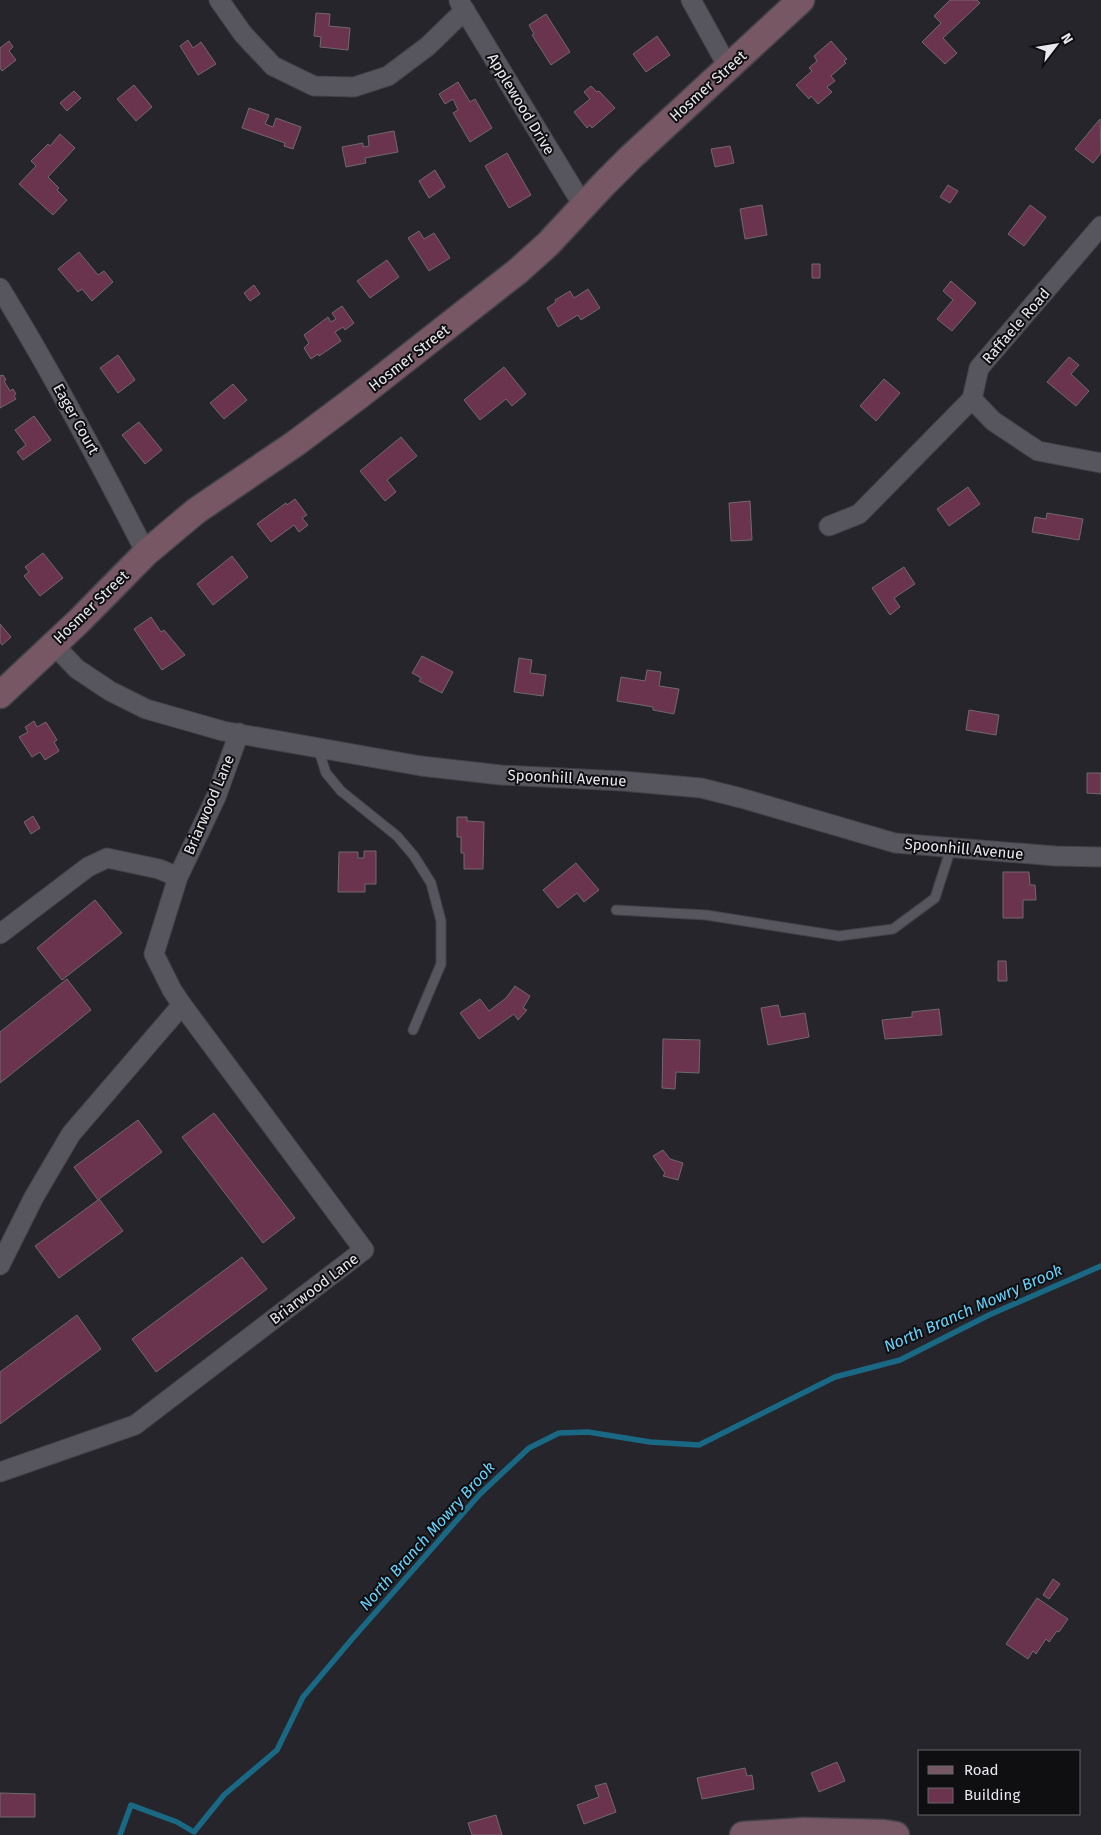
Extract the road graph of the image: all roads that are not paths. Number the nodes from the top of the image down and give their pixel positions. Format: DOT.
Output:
graph roads {
  1 [pos="219,0"];
  2 [pos="691,0"];
  3 [pos="801,0"];
  4 [pos="462,5"];
  5 [pos="728,67"];
  6 [pos="584,207"];
  7 [pos="1101,226"];
  8 [pos="0,288"];
  9 [pos="972,399"];
  10 [pos="1101,463"];
  11 [pos="829,526"];
  12 [pos="146,552"];
  13 [pos="53,644"];
  14 [pos="0,695"];
  15 [pos="239,733"];
  16 [pos="318,748"];
  17 [pos="951,848"];
  18 [pos="1101,857"];
  19 [pos="178,877"];
  20 [pos="616,910"];
  21 [pos="0,934"];
  22 [pos="182,1006"];
  23 [pos="413,1030"];
  24 [pos="0,1265"];
  25 [pos="0,1472"];
  26 [pos="743,1835"];
  27 [pos="896,1835"];
  1 -- 4 [label="street"];
  2 -- 5 [label="street"];
  3 -- 5 [label="street, Hosmer Street"];
  4 -- 6 [label="street, Applewood Drive"];
  5 -- 6 [label="street, Hosmer Street"];
  6 -- 12 [label="street, Hosmer Street"];
  7 -- 9 [label="street, Raffaele Road"];
  8 -- 12 [label="street, Eager Court"];
  9 -- 10 [label="street"];
  9 -- 11 [label="street"];
  12 -- 13 [label="street, Hosmer Street"];
  13 -- 14 [label="street, Hosmer Street"];
  13 -- 15 [label="street, Spoonhill Avenue"];
  15 -- 16 [label="street, Spoonhill Avenue"];
  15 -- 19 [label="street, Briarwood Lane"];
  16 -- 17 [label="street, Spoonhill Avenue"];
  16 -- 23 [label="lane"];
  17 -- 18 [label="street, Spoonhill Avenue"];
  17 -- 20 [label="lane"];
  19 -- 21 [label="street"];
  19 -- 22 [label="street, Briarwood Lane"];
  22 -- 24 [label="street"];
  22 -- 25 [label="street, Briarwood Lane"];
  26 -- 27 [label="street"];
}
